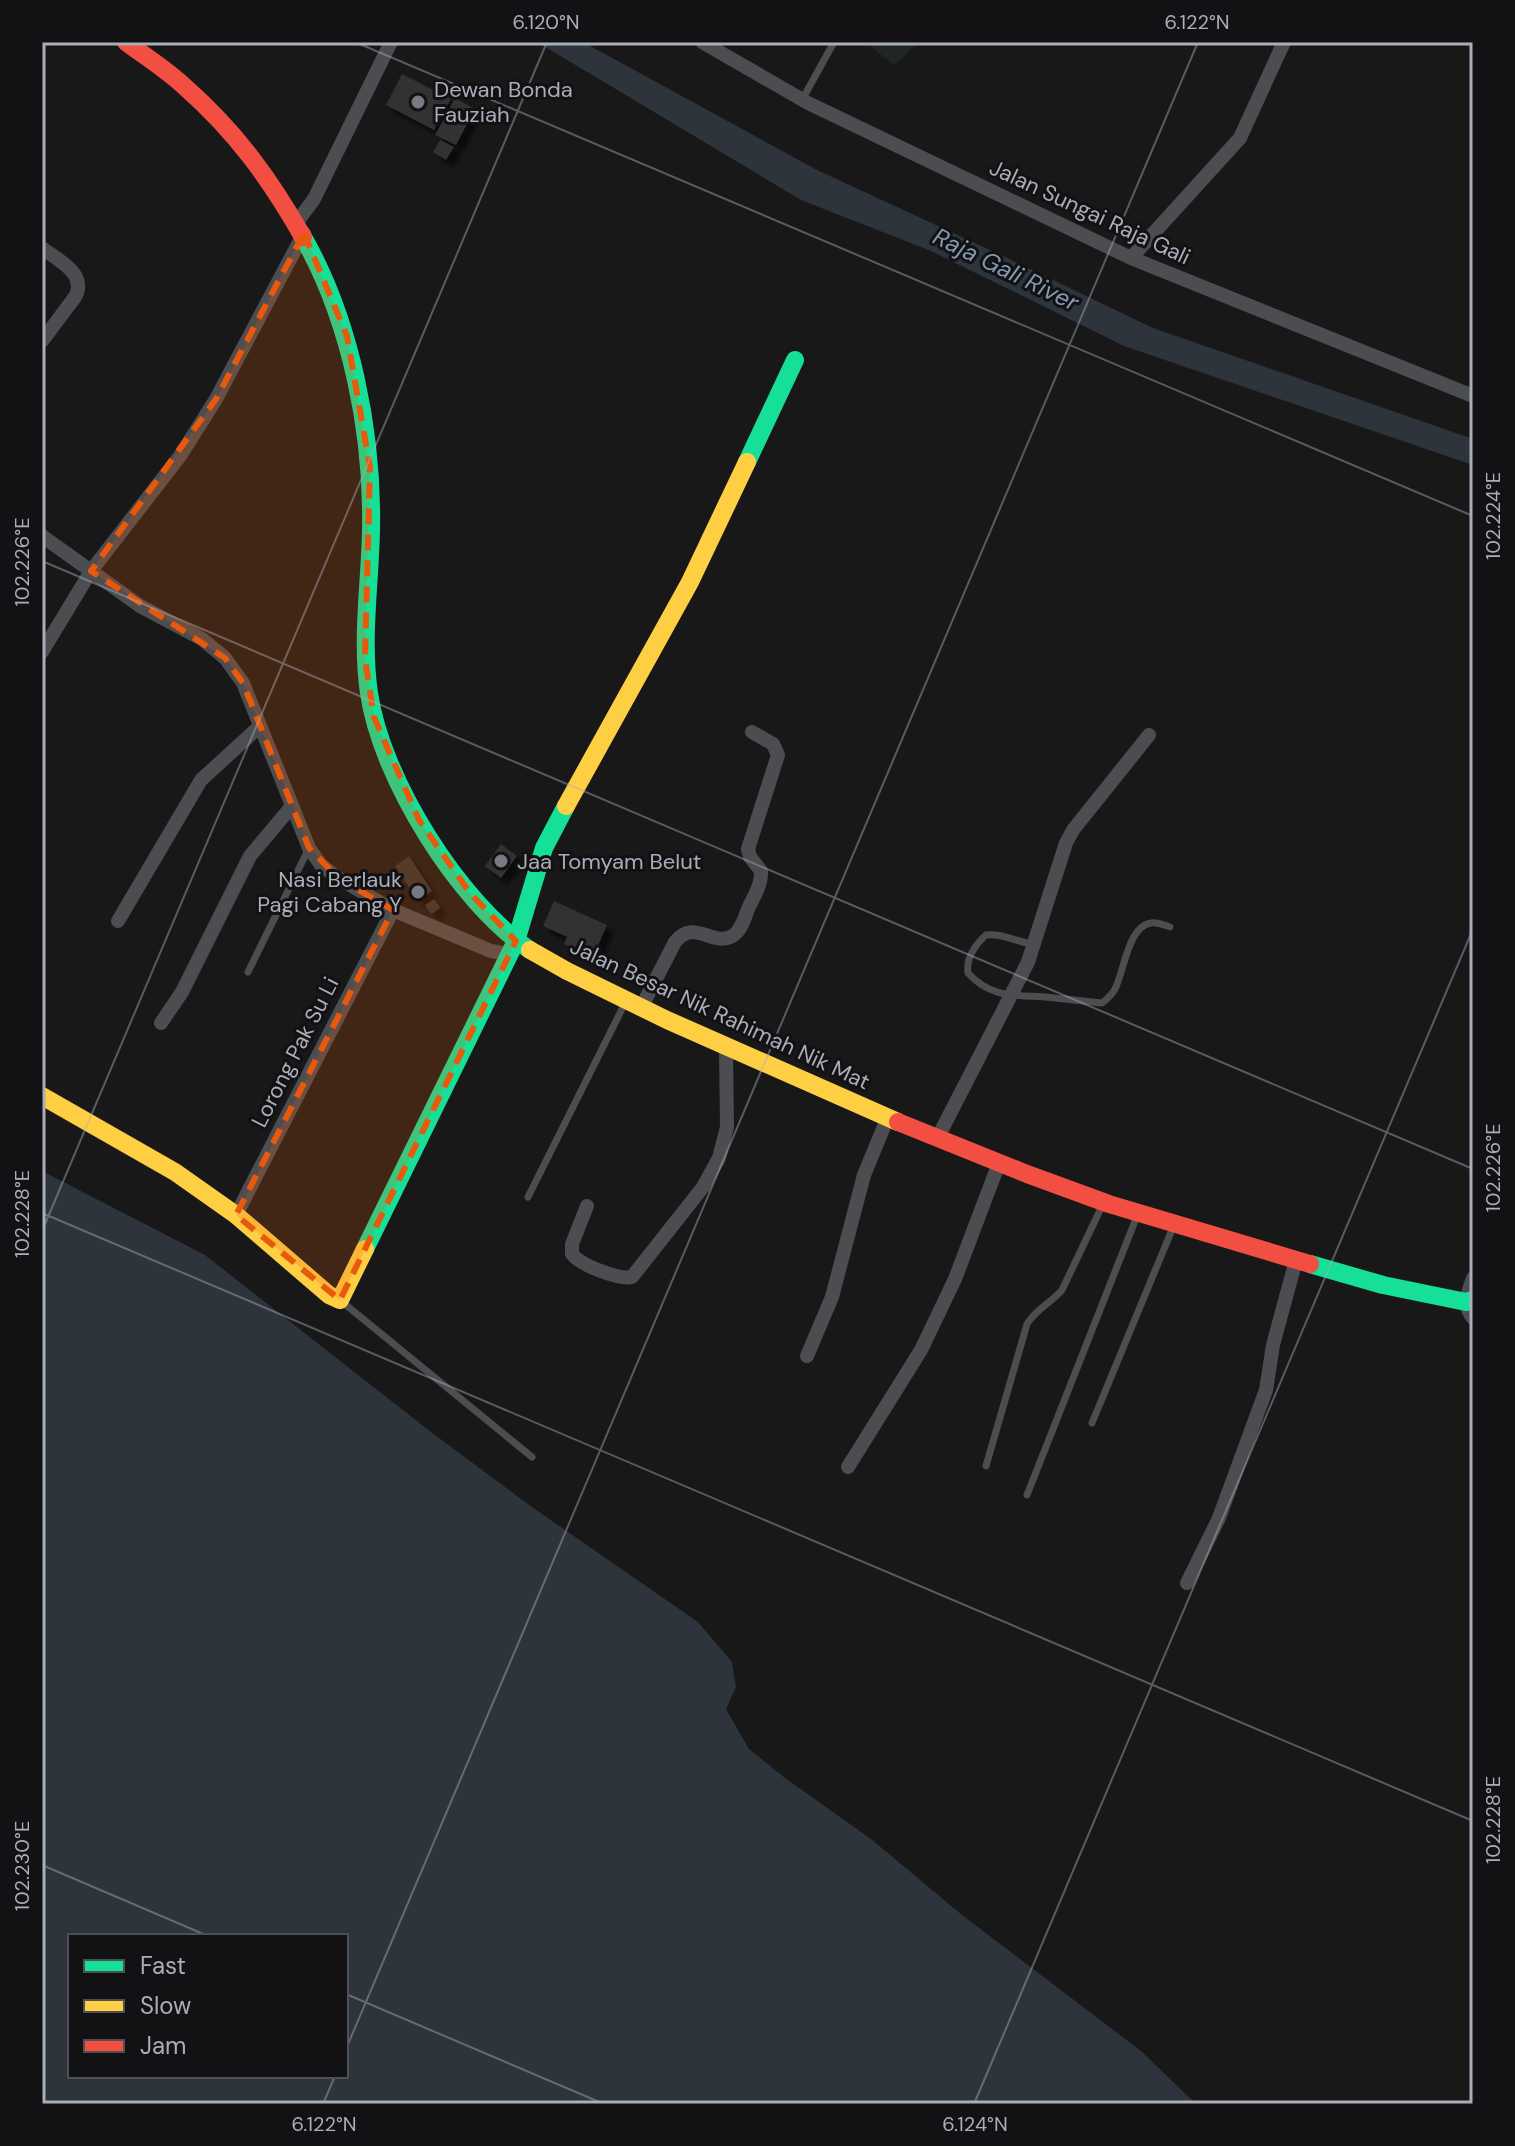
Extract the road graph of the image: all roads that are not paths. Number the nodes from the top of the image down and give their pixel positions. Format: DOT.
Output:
graph roads {
  1 [pos="126,42"];
  2 [pos="391,42"];
  3 [pos="702,42"];
  4 [pos="834,42"];
  5 [pos="1284,42"];
  6 [pos="802,100"];
  7 [pos="300,228"];
  8 [pos="42,248"];
  9 [pos="1131,258"];
  10 [pos="42,341"];
  11 [pos="795,360"];
  12 [pos="1473,396"];
  13 [pos="42,536"];
  14 [pos="91,571"];
  15 [pos="42,652"];
  16 [pos="260,726"];
  17 [pos="752,732"];
  18 [pos="1149,735"];
  19 [pos="292,806"];
  20 [pos="309,848"];
  21 [pos="393,910"];
  22 [pos="118,921"];
  23 [pos="1170,927"];
  24 [pos="1035,945"];
  25 [pos="512,947"];
  26 [pos="248,972"];
  27 [pos="1009,996"];
  28 [pos="633,1004"];
  29 [pos="161,1023"];
  30 [pos="726,1047"];
  31 [pos="42,1096"];
  32 [pos="888,1117"];
  33 [pos="937,1139"];
  34 [pos="999,1163"];
  35 [pos="528,1197"];
  36 [pos="1104,1202"];
  37 [pos="587,1206"];
  38 [pos="1138,1214"];
  39 [pos="236,1215"];
  40 [pos="1174,1223"];
  41 [pos="1296,1260"];
  42 [pos="1473,1278"];
  43 [pos="340,1300"];
  44 [pos="1471,1307"];
  45 [pos="807,1356"];
  46 [pos="1092,1423"];
  47 [pos="532,1457"];
  48 [pos="986,1466"];
  49 [pos="848,1467"];
  50 [pos="1027,1495"];
  51 [pos="1187,1583"];
  1 -- 7 [label="street, Jalan Besar Nik Rahimah Nik Mat"];
  2 -- 7 [label="street"];
  3 -- 6 [label="street, Jalan Sungai Raja Gali"];
  4 -- 6 [label="lane"];
  5 -- 9 [label="street"];
  6 -- 9 [label="street, Jalan Sungai Raja Gali"];
  7 -- 14 [label="street"];
  7 -- 25 [label="street, Jalan Besar Nik Rahimah Nik Mat"];
  8 -- 10 [label="street"];
  9 -- 12 [label="street, Jalan Sungai Raja Gali"];
  11 -- 25 [label="street"];
  13 -- 14 [label="street"];
  14 -- 15 [label="street"];
  14 -- 16 [label="street"];
  16 -- 19 [label="street"];
  16 -- 22 [label="street"];
  17 -- 28 [label="street"];
  18 -- 24 [label="street"];
  19 -- 20 [label="street"];
  19 -- 29 [label="street"];
  20 -- 21 [label="street"];
  20 -- 26 [label="lane"];
  21 -- 25 [label="street"];
  21 -- 39 [label="street, Lorong Pak Su Li"];
  23 -- 27 [label="lane"];
  24 -- 27 [label="street"];
  24 -- 27 [label="lane"];
  25 -- 28 [label="street, Jalan Besar Nik Rahimah Nik Mat"];
  25 -- 43 [label="street"];
  27 -- 33 [label="street"];
  28 -- 30 [label="street, Jalan Besar Nik Rahimah Nik Mat"];
  28 -- 35 [label="lane"];
  30 -- 32 [label="street, Jalan Besar Nik Rahimah Nik Mat"];
  30 -- 37 [label="street"];
  31 -- 39 [label="street"];
  32 -- 33 [label="street, Jalan Besar Nik Rahimah Nik Mat"];
  32 -- 45 [label="street"];
  33 -- 34 [label="street, Jalan Besar Nik Rahimah Nik Mat"];
  34 -- 36 [label="street, Jalan Besar Nik Rahimah Nik Mat"];
  34 -- 49 [label="street"];
  36 -- 38 [label="street, Jalan Besar Nik Rahimah Nik Mat"];
  36 -- 48 [label="lane"];
  38 -- 40 [label="street, Jalan Besar Nik Rahimah Nik Mat"];
  38 -- 50 [label="lane"];
  39 -- 43 [label="street"];
  40 -- 41 [label="street, Jalan Besar Nik Rahimah Nik Mat"];
  40 -- 46 [label="lane"];
  41 -- 44 [label="street, Jalan Besar Nik Rahimah Nik Mat"];
  41 -- 51 [label="street"];
  42 -- 44 [label="street"];
  43 -- 47 [label="lane"];
}
